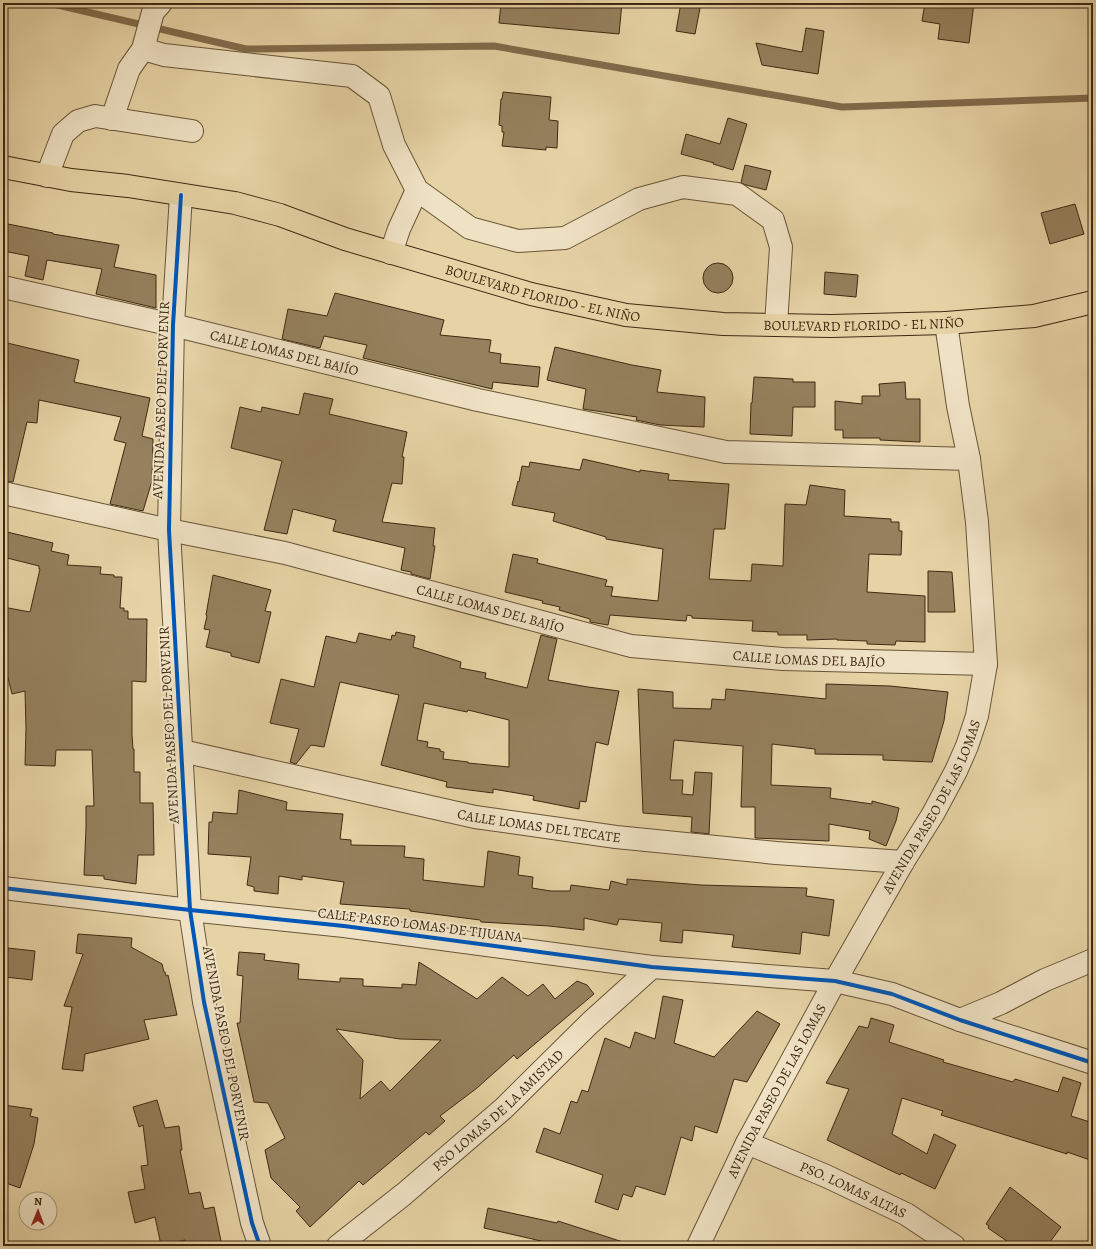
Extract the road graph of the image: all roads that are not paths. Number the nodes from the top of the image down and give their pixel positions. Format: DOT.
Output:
graph roads {
  1 [pos="161,3"];
  2 [pos="143,49"];
  3 [pos="112,119"];
  4 [pos="192,131"];
  5 [pos="3,167"];
  6 [pos="47,176"];
  7 [pos="417,190"];
  8 [pos="181,195"];
  9 [pos="391,253"];
  10 [pos="3,287"];
  11 [pos="1093,302"];
  12 [pos="946,324"];
  13 [pos="173,325"];
  14 [pos="776,325"];
  15 [pos="970,459"];
  16 [pos="3,492"];
  17 [pos="169,530"];
  18 [pos="986,664"];
  19 [pos="182,751"];
  20 [pos="903,862"];
  21 [pos="3,888"];
  22 [pos="190,910"];
  23 [pos="1093,960"];
  24 [pos="652,967"];
  25 [pos="835,981"];
  26 [pos="960,1020"];
  27 [pos="1093,1063"];
  28 [pos="747,1143"];
  29 [pos="260,1246"];
  30 [pos="338,1246"];
  31 [pos="698,1246"];
  32 [pos="954,1246"];
  1 -- 2 [label="street"];
  2 -- 3 [label="street"];
  2 -- 7 [label="street"];
  3 -- 4 [label="street"];
  3 -- 6 [label="street"];
  5 -- 6 [label="main road, BOULEVARD FLORIDO - EL NIÑO"];
  6 -- 8 [label="main road, BOULEVARD FLORIDO - EL NIÑO"];
  7 -- 9 [label="street"];
  7 -- 14 [label="street"];
  8 -- 9 [label="main road, BOULEVARD FLORIDO - EL NIÑO"];
  8 -- 13 [label="street, AVENIDA PASEO DEL PORVENIR"];
  9 -- 14 [label="main road, BOULEVARD FLORIDO - EL NIÑO"];
  10 -- 13 [label="street, CALLE LOMAS DEL BAJÍO"];
  11 -- 12 [label="main road, BOULEVARD FLORIDO - EL NIÑO"];
  12 -- 14 [label="main road, BOULEVARD FLORIDO - EL NIÑO"];
  12 -- 15 [label="street, AVENIDA PASEO DE LAS LOMAS"];
  13 -- 15 [label="street, CALLE LOMAS DEL BAJÍO"];
  13 -- 17 [label="street, AVENIDA PASEO DEL PORVENIR"];
  15 -- 18 [label="street, AVENIDA PASEO DE LAS LOMAS"];
  16 -- 17 [label="street, CALLE LOMAS DEL BAJÍO"];
  17 -- 18 [label="street, CALLE LOMAS DEL BAJÍO"];
  17 -- 19 [label="street, AVENIDA PASEO DEL PORVENIR"];
  18 -- 20 [label="street, AVENIDA PASEO DE LAS LOMAS"];
  19 -- 20 [label="street, CALLE LOMAS DEL TECATE"];
  19 -- 22 [label="street, AVENIDA PASEO DEL PORVENIR"];
  20 -- 25 [label="street, AVENIDA PASEO DE LAS LOMAS"];
  21 -- 22 [label="street, CALLE PASEO LOMAS DE TIJUANA"];
  22 -- 24 [label="street, CALLE PASEO LOMAS DE TIJUANA"];
  22 -- 29 [label="street, AVENIDA PASEO DEL PORVENIR"];
  23 -- 26 [label="street"];
  24 -- 25 [label="street, CALLE PASEO LOMAS DE TIJUANA"];
  24 -- 30 [label="street, PSO LOMAS DE LA AMISTAD"];
  25 -- 26 [label="street"];
  25 -- 28 [label="street, AVENIDA PASEO DE LAS LOMAS"];
  26 -- 27 [label="street"];
  28 -- 31 [label="street, AVENIDA PASEO DE LAS LOMAS"];
  28 -- 32 [label="street, PSO. LOMAS ALTAS"];
}
